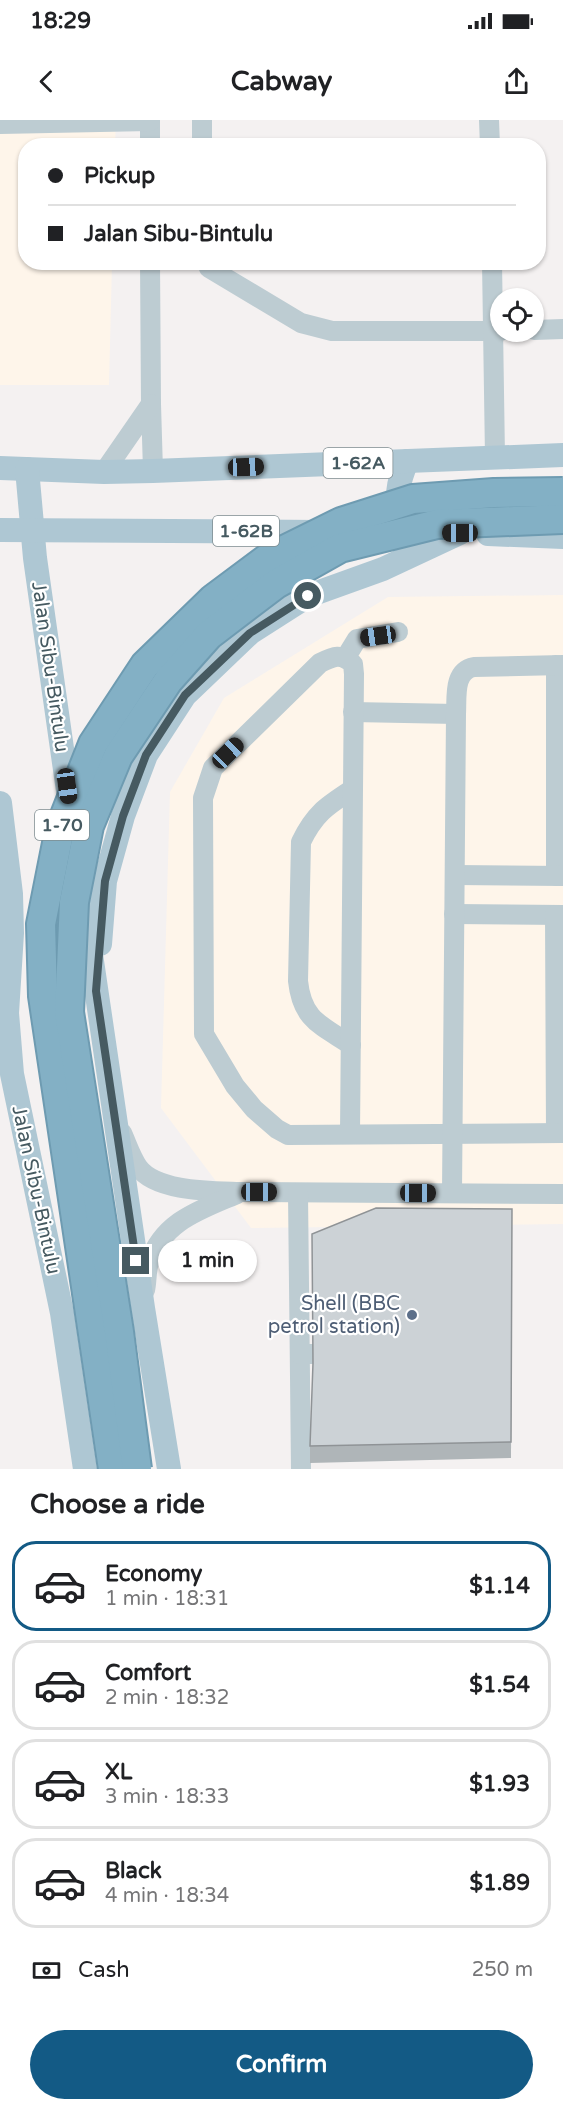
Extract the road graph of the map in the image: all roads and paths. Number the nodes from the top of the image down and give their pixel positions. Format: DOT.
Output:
graph roads {
  1 [pos="150,120"];
  2 [pos="202,120"];
  3 [pos="489,120"];
  4 [pos="89,121"];
  5 [pos="0,124"];
  6 [pos="150,138"];
  7 [pos="202,138"];
  8 [pos="490,138"];
  9 [pos="150,270"];
  10 [pos="212,270"];
  11 [pos="493,270"];
  12 [pos="494,288"];
  13 [pos="563,329"];
  14 [pos="544,330"];
  15 [pos="490,331"];
  16 [pos="497,342"];
  17 [pos="151,404"];
  18 [pos="563,455"];
  19 [pos="495,457"];
  20 [pos="407,461"];
  21 [pos="0,468"];
  22 [pos="27,469"];
  23 [pos="153,471"];
  24 [pos="104,472"];
  25 [pos="563,492"];
  26 [pos="563,519"];
  27 [pos="0,530"];
  28 [pos="32,530"];
  29 [pos="426,533"];
  30 [pos="460,533"];
  31 [pos="563,537"];
  32 [pos="398,632"];
  33 [pos="346,657"];
  34 [pos="560,665"];
  35 [pos="353,712"];
  36 [pos="456,714"];
  37 [pos="560,777"];
  38 [pos="353,789"];
  39 [pos="0,803"];
  40 [pos="454,875"];
  41 [pos="560,876"];
  42 [pos="454,914"];
  43 [pos="559,915"];
  44 [pos="0,987"];
  45 [pos="96,991"];
  46 [pos="7,1013"];
  47 [pos="559,1025"];
  48 [pos="351,1045"];
  49 [pos="116,1120"];
  50 [pos="452,1133"];
  51 [pos="559,1133"];
  52 [pos="350,1134"];
  53 [pos="240,1192"];
  54 [pos="298,1193"];
  55 [pos="418,1193"];
  56 [pos="460,1193"];
  57 [pos="563,1194"];
  58 [pos="418,1215"];
  59 [pos="469,1215"];
  60 [pos="299,1290"];
  61 [pos="323,1290"];
  62 [pos="143,1308"];
  63 [pos="300,1354"];
  64 [pos="360,1354"];
  65 [pos="85,1469"];
  66 [pos="113,1469"];
  67 [pos="137,1469"];
  68 [pos="169,1469"];
  69 [pos="301,1469"];
  1 -- 4 [label="street"];
  1 -- 6 [label="street"];
  2 -- 7 [label="street"];
  3 -- 8 [label="street"];
  4 -- 5 [label="street"];
  9 -- 17 [label="street"];
  10 -- 15 [label="street"];
  11 -- 12 [label="street"];
  13 -- 14 [label="street"];
  16 -- 19 [label="street"];
  17 -- 23 [label="street"];
  17 -- 24 [label="street"];
  18 -- 19 [label="main road, 1-62A"];
  19 -- 20 [label="main road, 1-62A"];
  20 -- 23 [label="main road, 1-62A"];
  20 -- 29 [label="main road"];
  21 -- 22 [label="main road, 1-62A"];
  22 -- 24 [label="main road, 1-62A"];
  22 -- 28 [label="main road, Jalan Sibu-Bintulu"];
  23 -- 24 [label="main road, 1-62A"];
  25 -- 66 [label="highway, 1-70, bridge"];
  26 -- 67 [label="highway, 1-70, bridge"];
  27 -- 28 [label="main road"];
  28 -- 29 [label="main road, 1-62B"];
  28 -- 45 [label="main road, Jalan Sibu-Bintulu"];
  29 -- 30 [label="main road, 1-62B"];
  30 -- 31 [label="main road, 1-62B"];
  30 -- 45 [label="main road"];
  32 -- 33 [label="street"];
  33 -- 35 [label="street"];
  33 -- 52 [label="street"];
  34 -- 36 [label="street"];
  34 -- 37 [label="street"];
  35 -- 36 [label="street"];
  35 -- 38 [label="street"];
  36 -- 40 [label="street"];
  37 -- 41 [label="street"];
  38 -- 48 [label="street"];
  38 -- 48 [label="street"];
  39 -- 46 [label="main road, Jalan Sibu-Bintulu"];
  40 -- 41 [label="street"];
  40 -- 42 [label="street"];
  42 -- 43 [label="street"];
  42 -- 50 [label="street"];
  43 -- 47 [label="street"];
  44 -- 46 [label="main road"];
  45 -- 49 [label="main road, Jalan Sibu-Bintulu"];
  46 -- 65 [label="main road, Jalan Sibu-Bintulu"];
  47 -- 51 [label="street"];
  48 -- 52 [label="street"];
  49 -- 53 [label="street"];
  49 -- 62 [label="main road, Jalan Sibu-Bintulu"];
  50 -- 51 [label="street"];
  50 -- 52 [label="street"];
  50 -- 56 [label="street"];
  53 -- 54 [label="street"];
  53 -- 62 [label="street"];
  54 -- 55 [label="street"];
  54 -- 60 [label="street"];
  55 -- 56 [label="street"];
  55 -- 58 [label="street"];
  56 -- 57 [label="street"];
  56 -- 59 [label="street"];
  60 -- 61 [label="street"];
  60 -- 63 [label="street"];
  62 -- 68 [label="main road, Jalan Sibu-Bintulu"];
  63 -- 64 [label="street"];
  63 -- 69 [label="street"];
}
